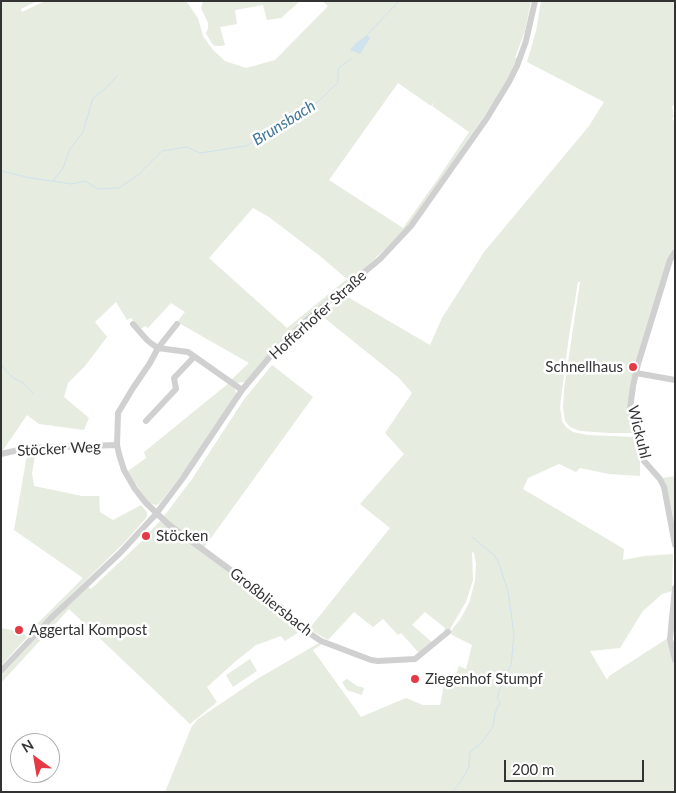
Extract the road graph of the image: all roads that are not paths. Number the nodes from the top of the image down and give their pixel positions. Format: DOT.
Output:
graph roads {
  1 [pos="535,1"];
  2 [pos="675,252"];
  3 [pos="133,324"];
  4 [pos="177,324"];
  5 [pos="158,348"];
  6 [pos="194,357"];
  7 [pos="636,373"];
  8 [pos="675,380"];
  9 [pos="242,390"];
  10 [pos="146,420"];
  11 [pos="117,445"];
  12 [pos="1,454"];
  13 [pos="156,514"];
  14 [pos="675,545"];
  15 [pos="675,588"];
  16 [pos="448,632"];
  17 [pos="675,660"];
  18 [pos="1,671"];
  1 -- 9 [label="street, Hofferhofer Straße"];
  2 -- 7 [label="street, Wickuhl"];
  3 -- 5 [label="street"];
  4 -- 5 [label="street"];
  5 -- 6 [label="street"];
  5 -- 11 [label="street"];
  6 -- 9 [label="street"];
  6 -- 10 [label="street"];
  7 -- 8 [label="street"];
  7 -- 14 [label="street, Wickuhl"];
  9 -- 13 [label="street, Hofferhofer Straße"];
  11 -- 12 [label="street, Stöcker Weg"];
  11 -- 13 [label="street"];
  13 -- 16 [label="street, Großbliersbach"];
  13 -- 18 [label="street, Hofferhofer Straße"];
  15 -- 17 [label="street"];
}
